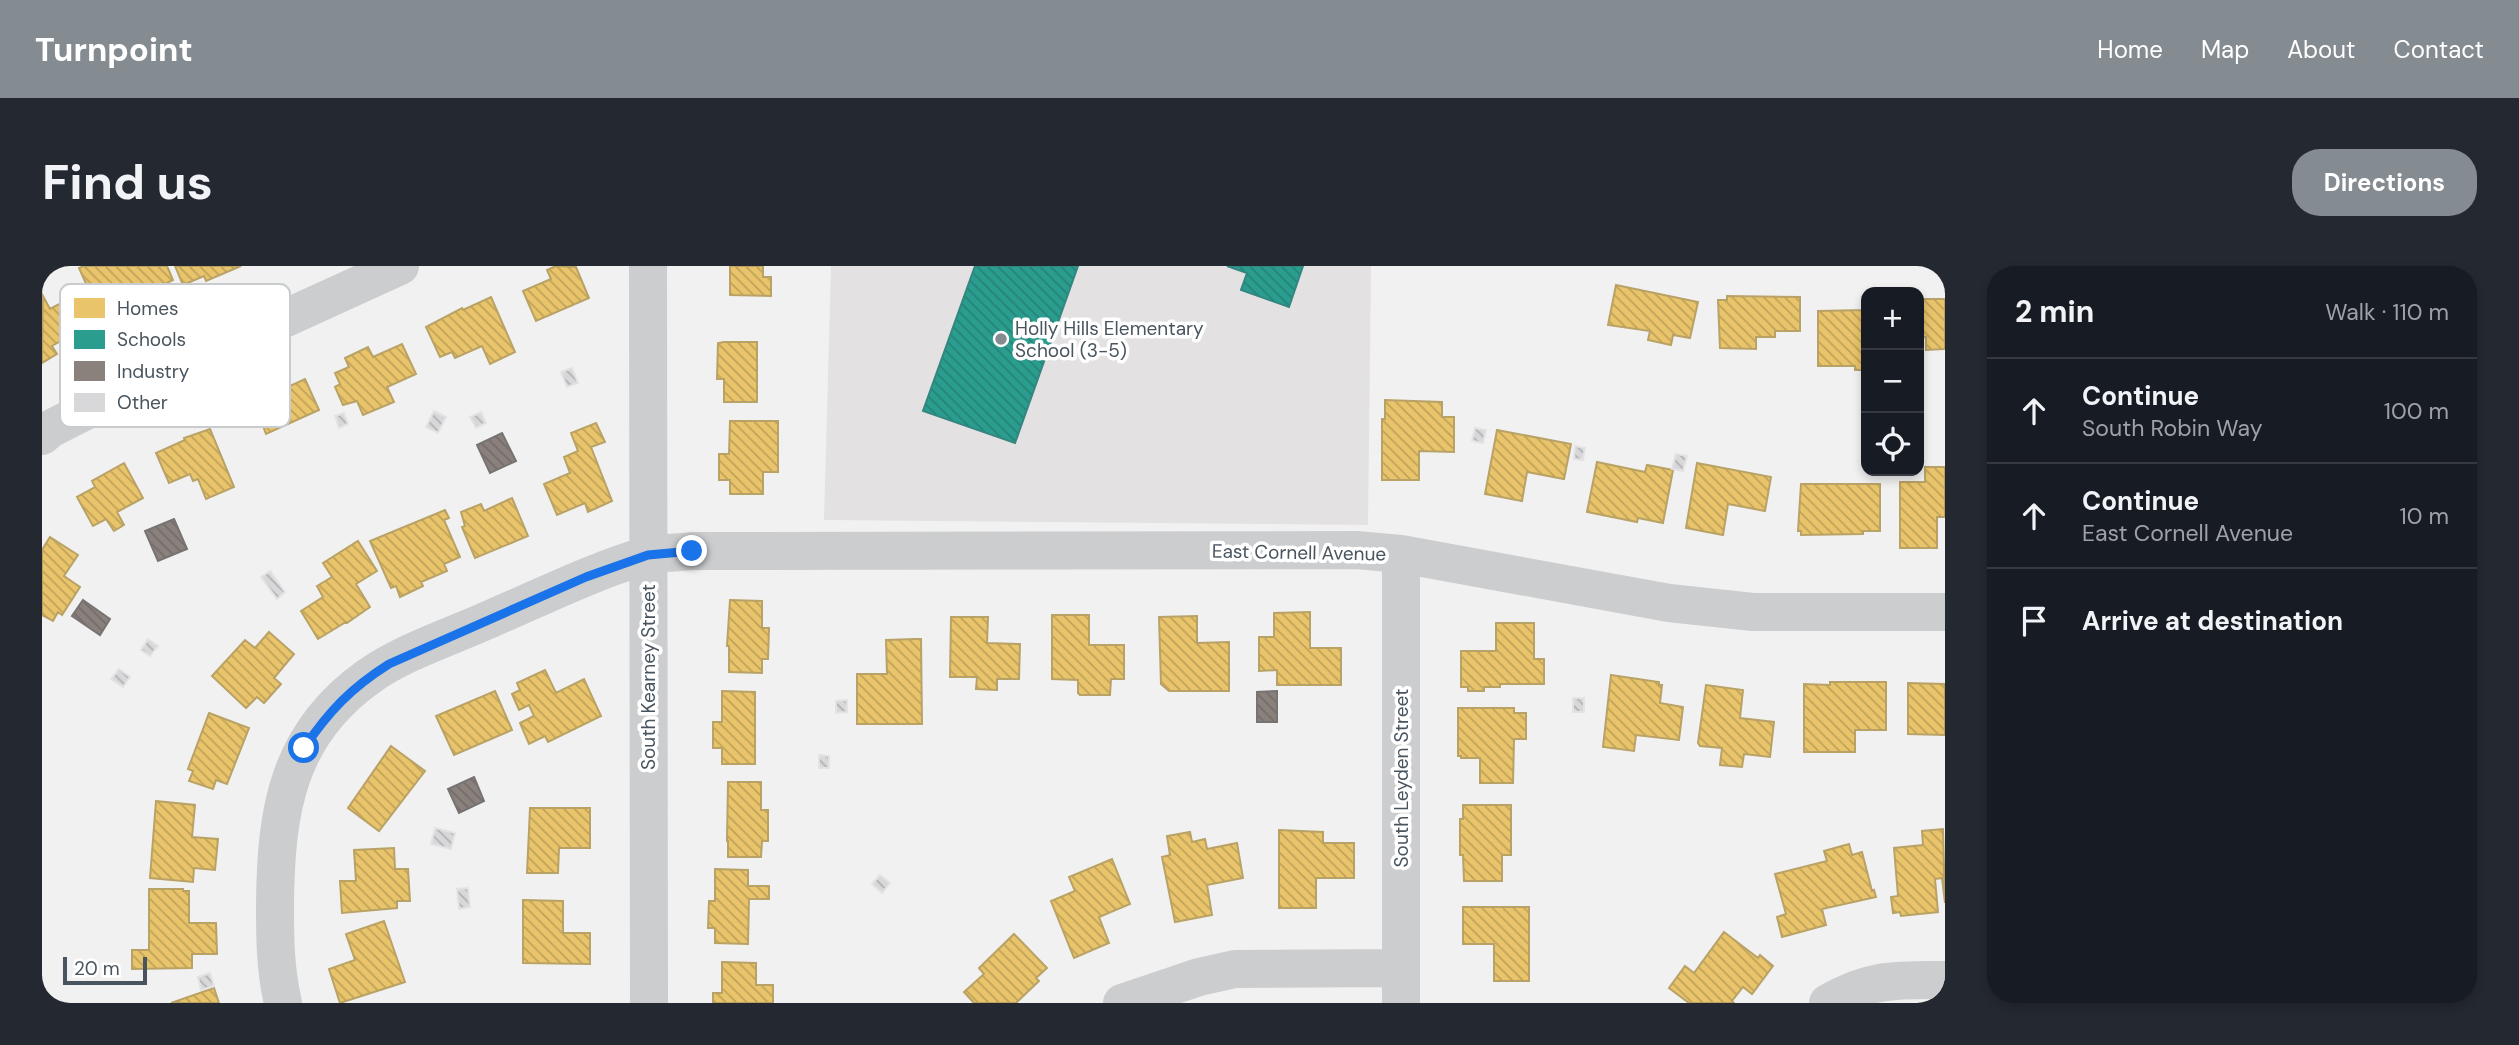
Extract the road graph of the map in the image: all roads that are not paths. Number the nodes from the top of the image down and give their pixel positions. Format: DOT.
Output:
graph roads {
  1 [pos="400,266"];
  2 [pos="648,266"];
  3 [pos="290,316"];
  4 [pos="60,424"];
  5 [pos="42,436"];
  6 [pos="1401,554"];
  7 [pos="648,555"];
  8 [pos="1945,612"];
  9 [pos="1945,980"];
  10 [pos="1401,985"];
  11 [pos="283,1003"];
  12 [pos="649,1003"];
  13 [pos="1122,1003"];
  14 [pos="1828,1003"];
  1 -- 3 [label="street"];
  2 -- 7 [label="street, South Kearney Street"];
  4 -- 5 [label="street"];
  6 -- 7 [label="street, East Cornell Avenue"];
  6 -- 8 [label="street, East Cornell Avenue"];
  6 -- 10 [label="street, South Leyden Street"];
  7 -- 11 [label="street, East Cornell Avenue"];
  7 -- 12 [label="street, South Kearney Street"];
  9 -- 14 [label="street"];
  10 -- 13 [label="street"];
}
